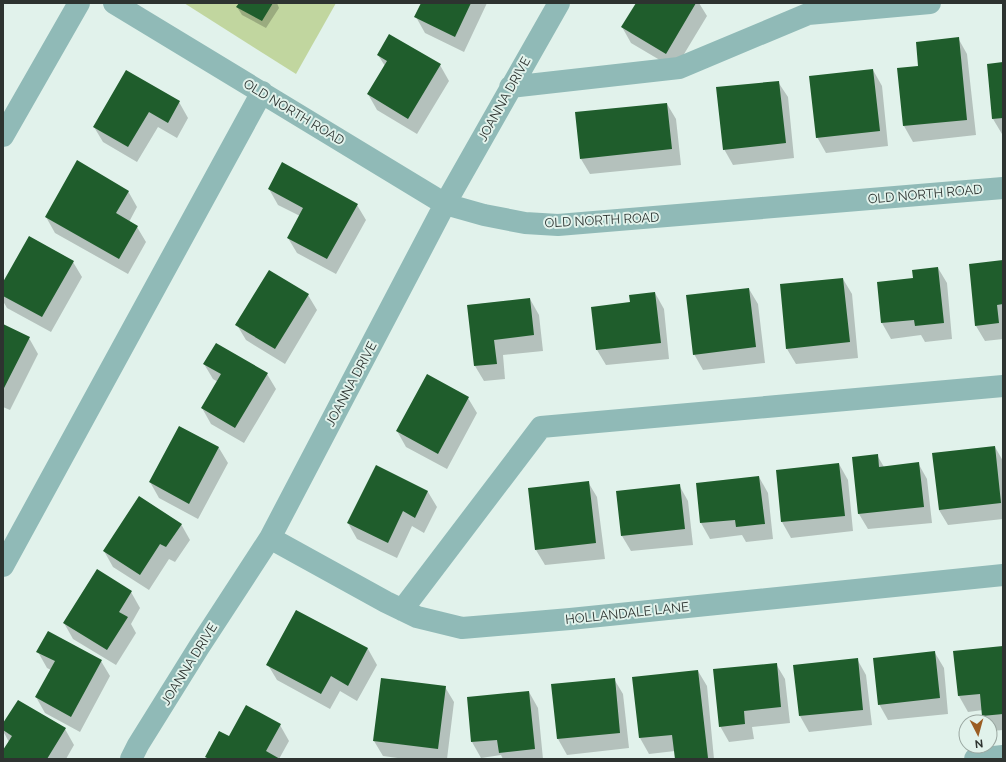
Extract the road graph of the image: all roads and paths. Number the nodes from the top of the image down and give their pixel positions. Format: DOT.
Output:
graph roads {
  1 [pos="79,3"];
  2 [pos="114,3"];
  3 [pos="559,3"];
  4 [pos="930,3"];
  5 [pos="510,87"];
  6 [pos="262,92"];
  7 [pos="3,136"];
  8 [pos="1003,188"];
  9 [pos="445,204"];
  10 [pos="1003,386"];
  11 [pos="270,538"];
  12 [pos="3,566"];
  13 [pos="1003,575"];
  14 [pos="402,610"];
  15 [pos="1003,756"];
  16 [pos="131,759"];
  17 [pos="975,759"];
  1 -- 7 [label="street"];
  2 -- 6 [label="street, OLD NORTH ROAD"];
  3 -- 5 [label="street, JOANNA DRIVE"];
  4 -- 5 [label="street"];
  5 -- 9 [label="street, JOANNA DRIVE"];
  6 -- 9 [label="street, OLD NORTH ROAD"];
  6 -- 12 [label="street"];
  8 -- 9 [label="street, OLD NORTH ROAD"];
  9 -- 11 [label="street, JOANNA DRIVE"];
  10 -- 14 [label="street"];
  11 -- 14 [label="street, HOLLANDALE LANE"];
  11 -- 16 [label="street, JOANNA DRIVE"];
  13 -- 14 [label="street, HOLLANDALE LANE"];
  15 -- 17 [label="street"];
}
